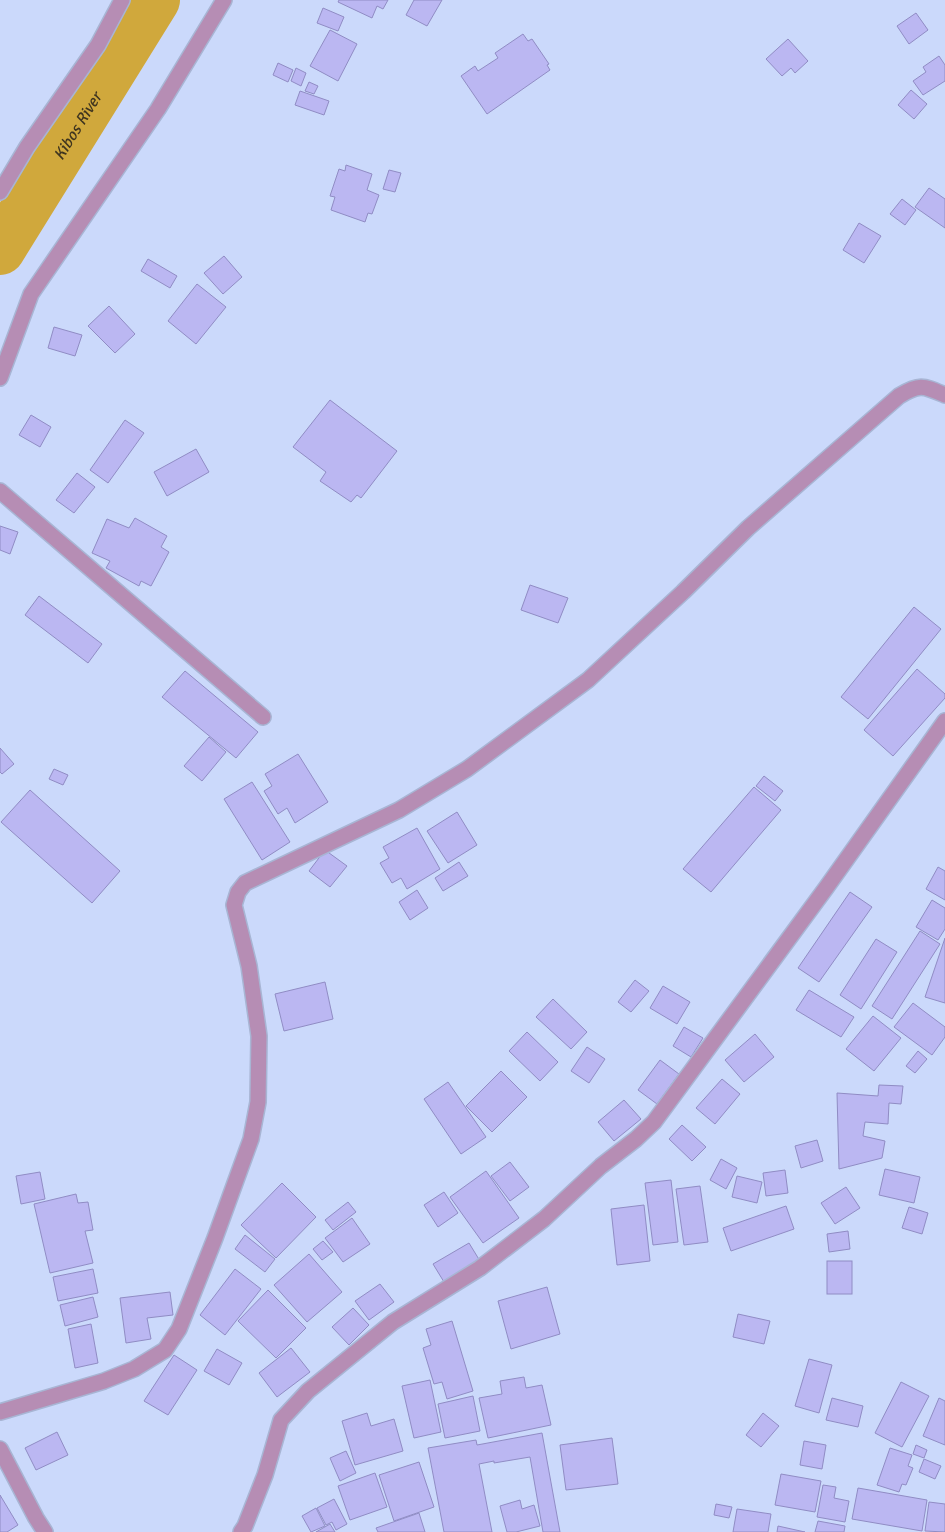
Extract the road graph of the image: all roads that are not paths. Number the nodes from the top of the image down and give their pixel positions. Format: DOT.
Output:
graph roads {
  1 [pos="122,0"];
  2 [pos="224,0"];
  3 [pos="0,192"];
  4 [pos="0,378"];
  5 [pos="945,395"];
  6 [pos="0,491"];
  7 [pos="263,717"];
  8 [pos="945,721"];
  9 [pos="0,1412"];
  10 [pos="0,1449"];
  11 [pos="45,1532"];
  12 [pos="241,1532"];
  1 -- 3 [label="street"];
  2 -- 4 [label="street"];
  5 -- 9 [label="street"];
  6 -- 7 [label="street"];
  8 -- 12 [label="street"];
  10 -- 11 [label="street"];
}
